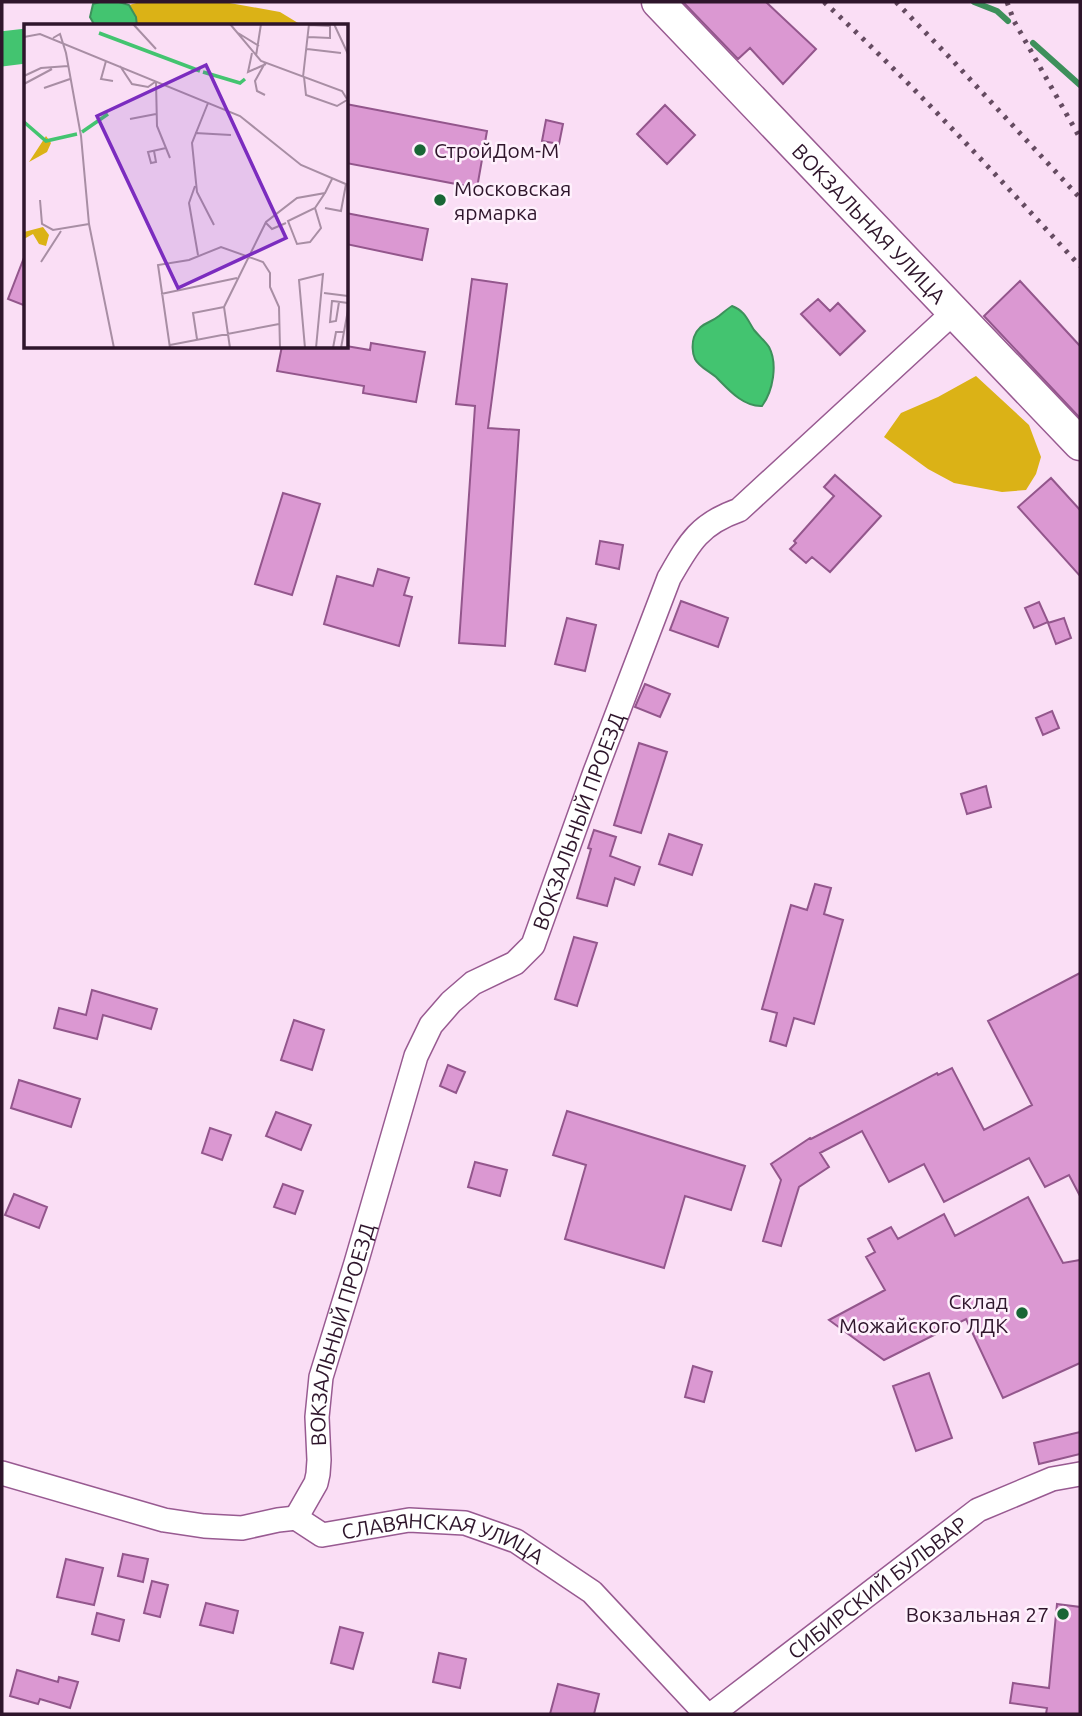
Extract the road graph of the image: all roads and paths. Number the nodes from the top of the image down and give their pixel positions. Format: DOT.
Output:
graph roads {
  1 [pos="658,2"];
  2 [pos="955,311"];
  3 [pos="1080,444"];
  4 [pos="2,1473"];
  5 [pos="1080,1474"];
  6 [pos="296,1518"];
  7 [pos="706,1714"];
  8 [pos="712,1714"];
  1 -- 2 [label="main road, ВОКЗАЛЬНАЯ УЛИЦА"];
  2 -- 3 [label="main road, ВОКЗАЛЬНАЯ УЛИЦА"];
  2 -- 6 [label="street, ВОКЗАЛЬНЫЙ ПРОЕЗД"];
  4 -- 6 [label="street"];
  5 -- 8 [label="street, СИБИРСКИЙ БУЛЬВАР"];
  6 -- 7 [label="street, СЛАВЯНСКАЯ УЛИЦА"];
}
